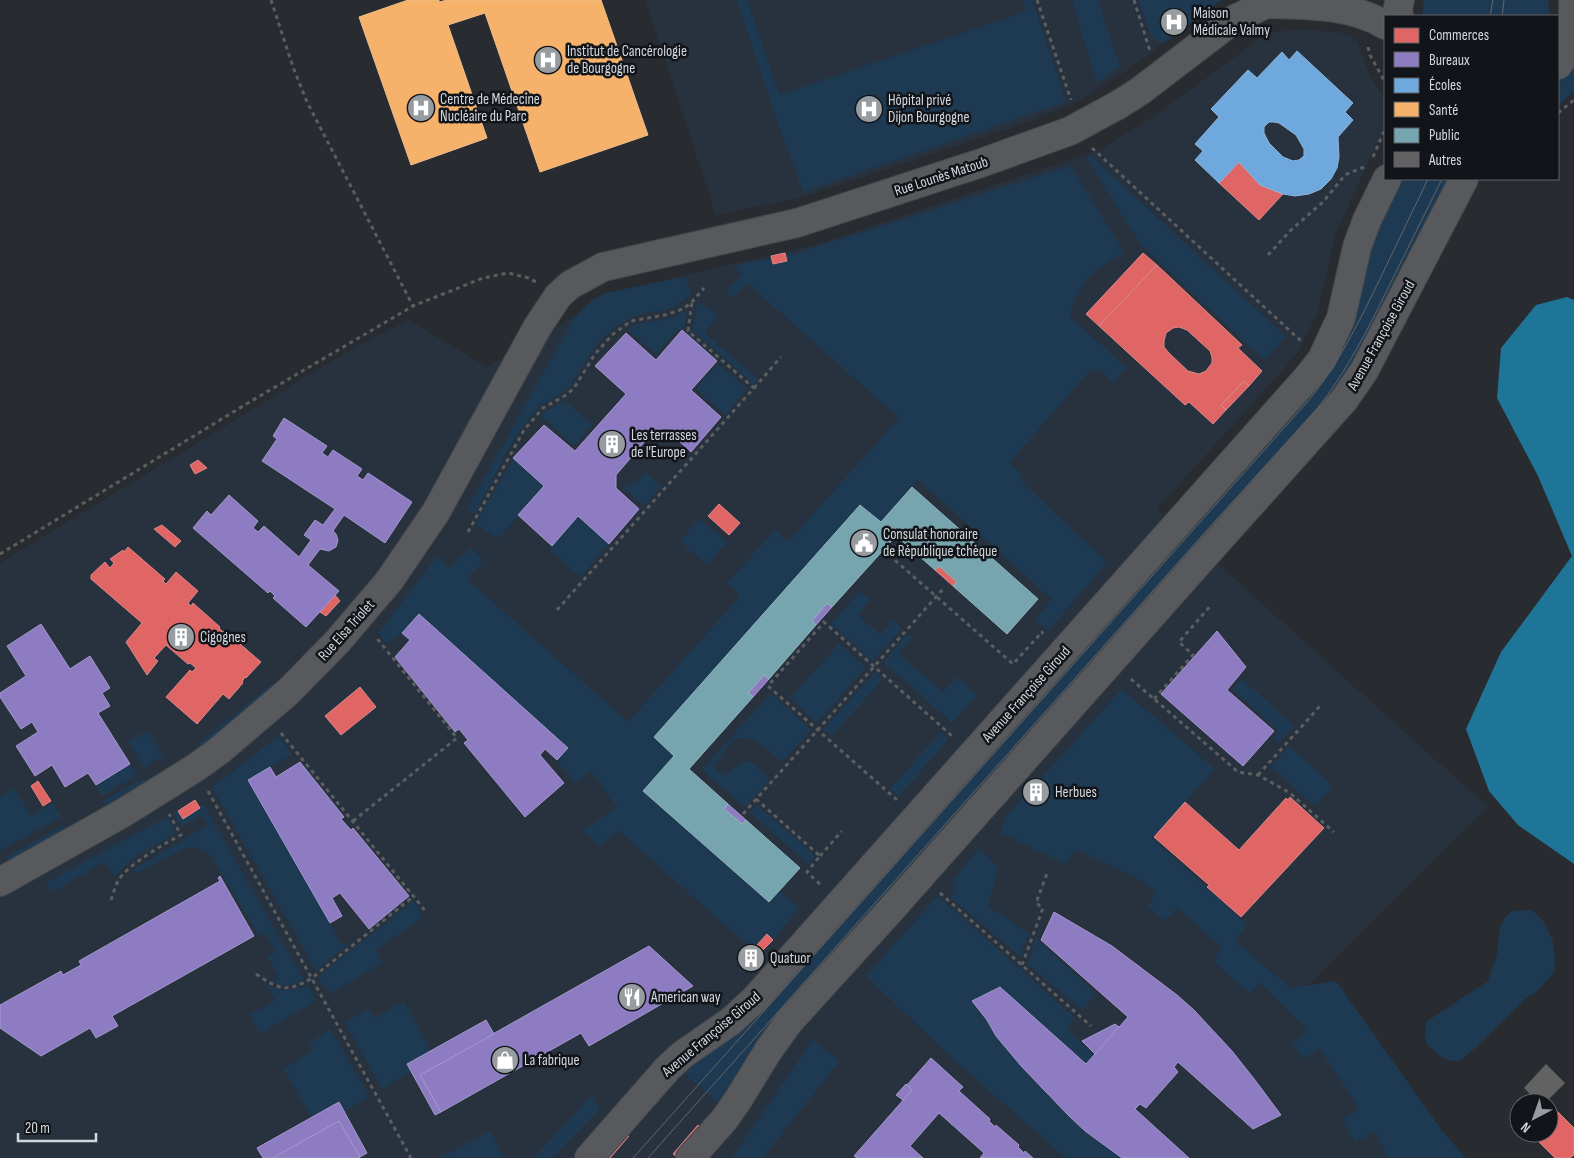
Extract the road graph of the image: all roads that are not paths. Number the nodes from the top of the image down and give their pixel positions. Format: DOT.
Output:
graph roads {
  1 [pos="1400,0"];
  2 [pos="1574,0"];
  3 [pos="1269,2"];
  4 [pos="1399,15"];
  5 [pos="1384,24"];
  6 [pos="1574,58"];
  7 [pos="1559,64"];
  8 [pos="1559,66"];
  9 [pos="1374,171"];
  10 [pos="1463,180"];
  11 [pos="584,276"];
  12 [pos="0,882"];
  13 [pos="589,1158"];
  14 [pos="690,1158"];
  1 -- 4 [label="street"];
  2 -- 7 [label="street"];
  3 -- 5 [label="street, Rue Lounès Matoub"];
  3 -- 11 [label="street, Rue Lounès Matoub"];
  6 -- 8 [label="street"];
  9 -- 13 [label="street, Avenue Françoise Giroud"];
  10 -- 14 [label="street, Avenue Françoise Giroud"];
  11 -- 12 [label="street, Rue Elsa Triolet"];
}
